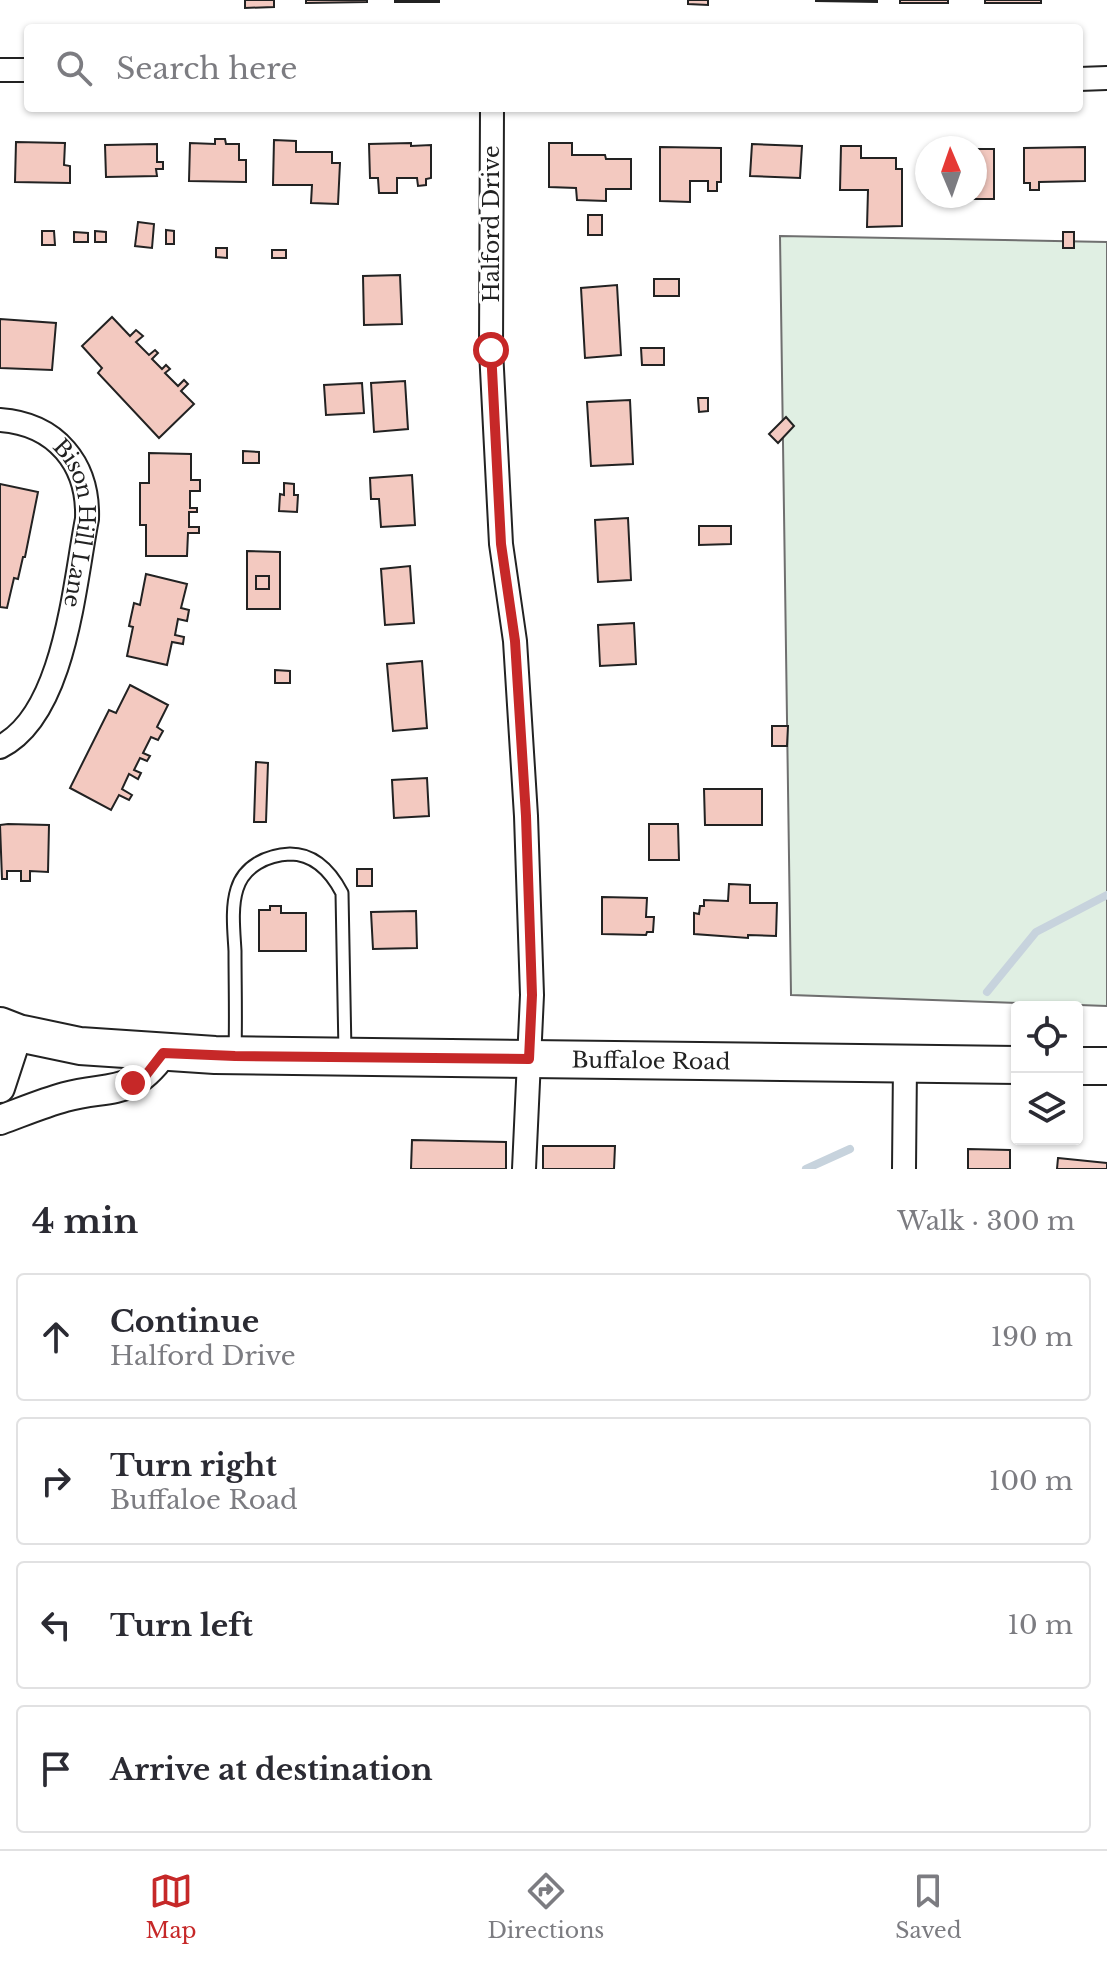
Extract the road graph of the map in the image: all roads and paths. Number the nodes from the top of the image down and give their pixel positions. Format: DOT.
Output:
graph roads {
  1 [pos="0,70"];
  2 [pos="24,70"];
  3 [pos="1107,78"];
  4 [pos="1083,79"];
  5 [pos="492,112"];
  6 [pos="0,420"];
  7 [pos="0,747"];
  8 [pos="9,1030"];
  9 [pos="163,1053"];
  10 [pos="235,1056"];
  11 [pos="345,1057"];
  12 [pos="529,1059"];
  13 [pos="905,1064"];
  14 [pos="1011,1065"];
  15 [pos="1083,1066"];
  16 [pos="1107,1066"];
  17 [pos="0,1088"];
  18 [pos="0,1120"];
  19 [pos="524,1169"];
  20 [pos="904,1169"];
  1 -- 2 [label="street"];
  3 -- 4 [label="street"];
  5 -- 12 [label="street, Halford Drive"];
  6 -- 7 [label="street, Bison Hill Lane"];
  8 -- 9 [label="main road, Buffaloe Road"];
  8 -- 17 [label="street"];
  9 -- 10 [label="main road, Buffaloe Road"];
  9 -- 18 [label="street"];
  10 -- 11 [label="main road, Buffaloe Road"];
  10 -- 11 [label="lane"];
  11 -- 12 [label="main road, Buffaloe Road"];
  12 -- 13 [label="main road, Buffaloe Road"];
  12 -- 19 [label="street, Halford Drive"];
  13 -- 14 [label="main road, Buffaloe Road"];
  13 -- 20 [label="street"];
  15 -- 16 [label="main road"];
}
